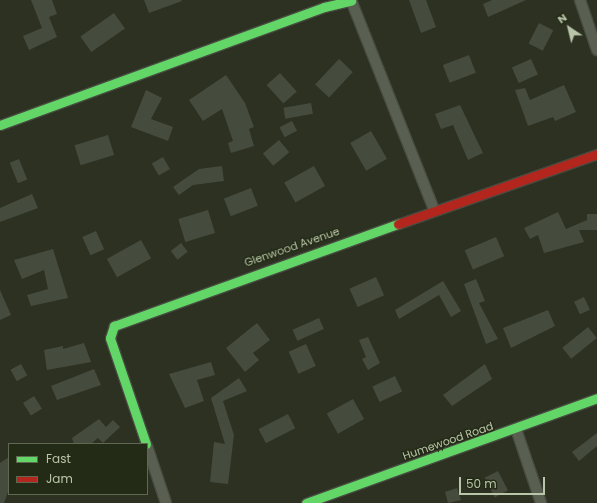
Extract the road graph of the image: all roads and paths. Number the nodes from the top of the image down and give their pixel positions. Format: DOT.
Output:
graph roads {
  1 [pos="580,0"];
  2 [pos="351,1"];
  3 [pos="597,50"];
  4 [pos="0,125"];
  5 [pos="597,154"];
  6 [pos="434,210"];
  7 [pos="597,398"];
  8 [pos="516,430"];
  9 [pos="146,443"];
  10 [pos="148,448"];
  11 [pos="328,499"];
  12 [pos="166,503"];
  13 [pos="306,503"];
  14 [pos="541,503"];
  1 -- 3 [label="street"];
  2 -- 4 [label="street"];
  2 -- 6 [label="street"];
  5 -- 6 [label="street, Glenwood Avenue"];
  6 -- 9 [label="street, Glenwood Avenue"];
  7 -- 8 [label="street, Humewood Road"];
  8 -- 11 [label="street, Humewood Road"];
  8 -- 14 [label="street"];
  10 -- 12 [label="street, Glenwood Avenue"];
  11 -- 13 [label="street, Humewood Road"];
}
